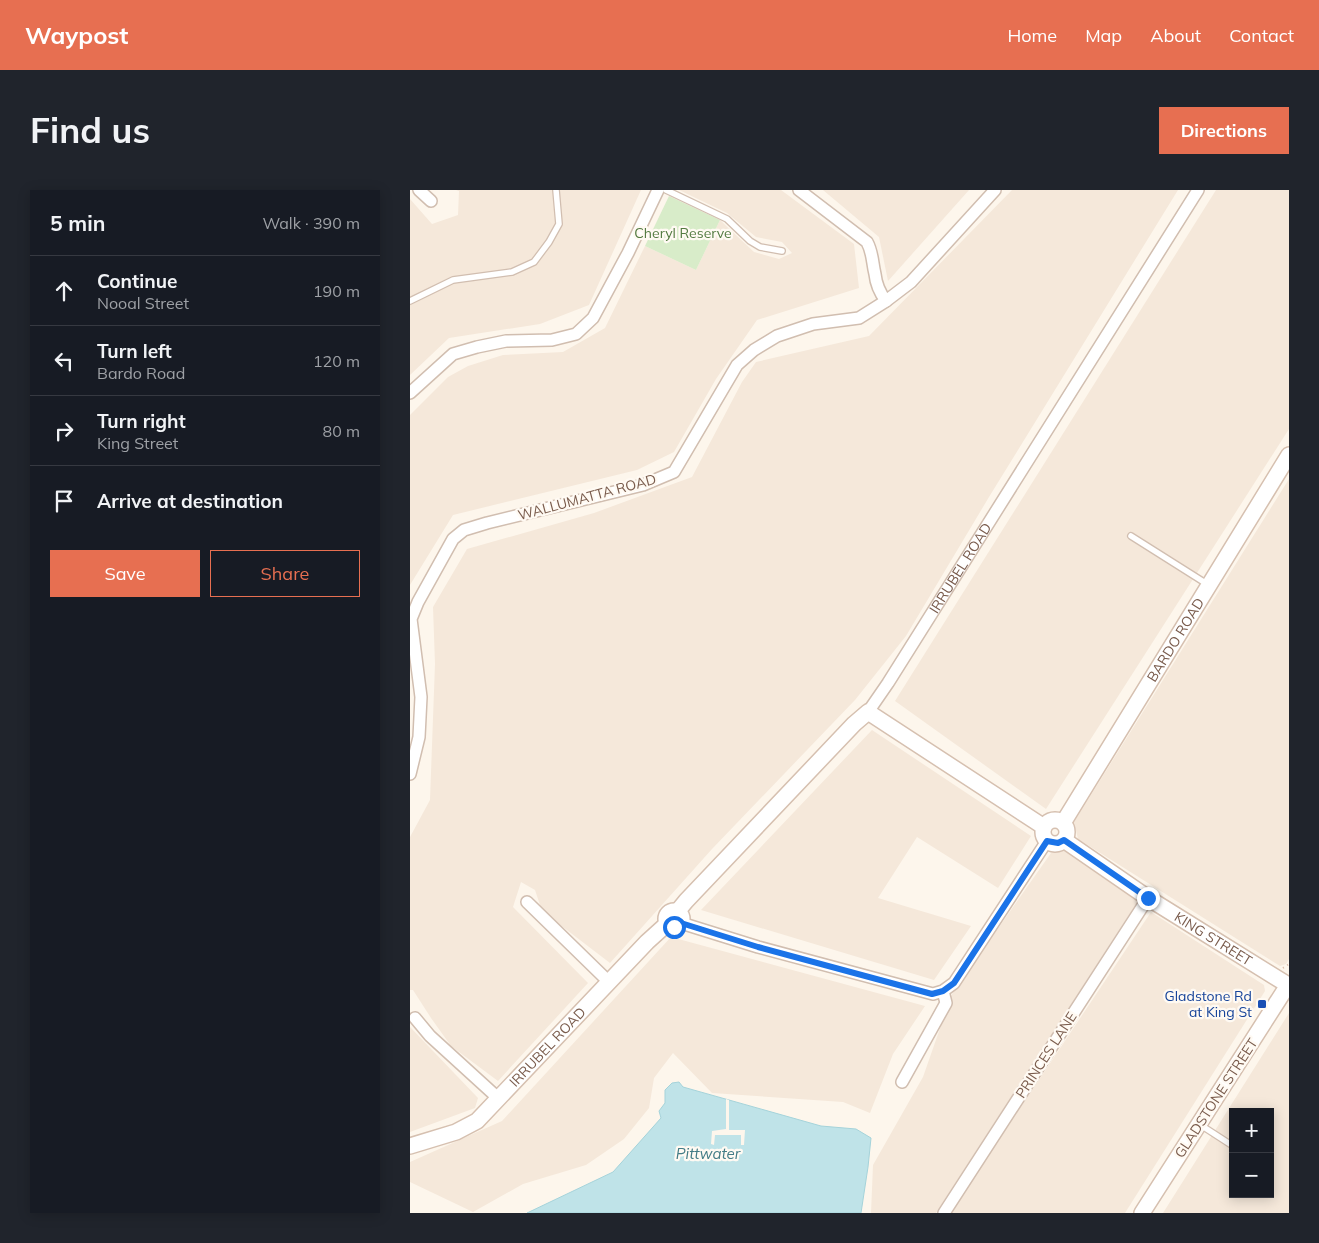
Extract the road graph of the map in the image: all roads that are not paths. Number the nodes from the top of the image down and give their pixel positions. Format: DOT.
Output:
graph roads {
  1 [pos="419,190"];
  2 [pos="556,190"];
  3 [pos="658,190"];
  4 [pos="666,190"];
  5 [pos="799,190"];
  6 [pos="995,190"];
  7 [pos="1198,190"];
  8 [pos="431,201"];
  9 [pos="782,251"];
  10 [pos="410,301"];
  11 [pos="886,301"];
  12 [pos="410,393"];
  13 [pos="1289,455"];
  14 [pos="1131,536"];
  15 [pos="1209,586"];
  16 [pos="868,712"];
  17 [pos="410,774"];
  18 [pos="1063,823"];
  19 [pos="1046,834"];
  20 [pos="1064,840"];
  21 [pos="1148,898"];
  22 [pos="527,902"];
  23 [pos="676,919"];
  24 [pos="609,982"];
  25 [pos="1289,985"];
  26 [pos="943,991"];
  27 [pos="415,1018"];
  28 [pos="902,1082"];
  29 [pos="498,1098"];
  30 [pos="1199,1124"];
  31 [pos="1229,1143"];
  32 [pos="410,1146"];
  33 [pos="944,1213"];
  34 [pos="1142,1213"];
  1 -- 8 [label="street"];
  2 -- 10 [label="lane"];
  3 -- 12 [label="street"];
  4 -- 9 [label="lane"];
  5 -- 11 [label="street"];
  6 -- 11 [label="street, WALLUMATTA ROAD"];
  7 -- 16 [label="street, IRRUBEL ROAD"];
  11 -- 17 [label="street, WALLUMATTA ROAD"];
  13 -- 15 [label="street, BARDO ROAD"];
  14 -- 15 [label="lane"];
  15 -- 18 [label="street, BARDO ROAD"];
  16 -- 19 [label="street"];
  16 -- 23 [label="street, IRRUBEL ROAD"];
  18 -- 19 [label="street"];
  18 -- 20 [label="street"];
  19 -- 20 [label="street"];
  19 -- 26 [label="street"];
  20 -- 21 [label="street, KING STREET"];
  21 -- 25 [label="street, KING STREET"];
  21 -- 33 [label="street, PRINCES LANE"];
  22 -- 24 [label="street"];
  23 -- 24 [label="street, IRRUBEL ROAD"];
  23 -- 26 [label="street"];
  24 -- 29 [label="street, IRRUBEL ROAD"];
  25 -- 30 [label="street, GLADSTONE STREET"];
  26 -- 28 [label="street"];
  27 -- 29 [label="street"];
  29 -- 32 [label="street, IRRUBEL ROAD"];
  30 -- 31 [label="lane"];
  30 -- 34 [label="street, GLADSTONE STREET"];
}
